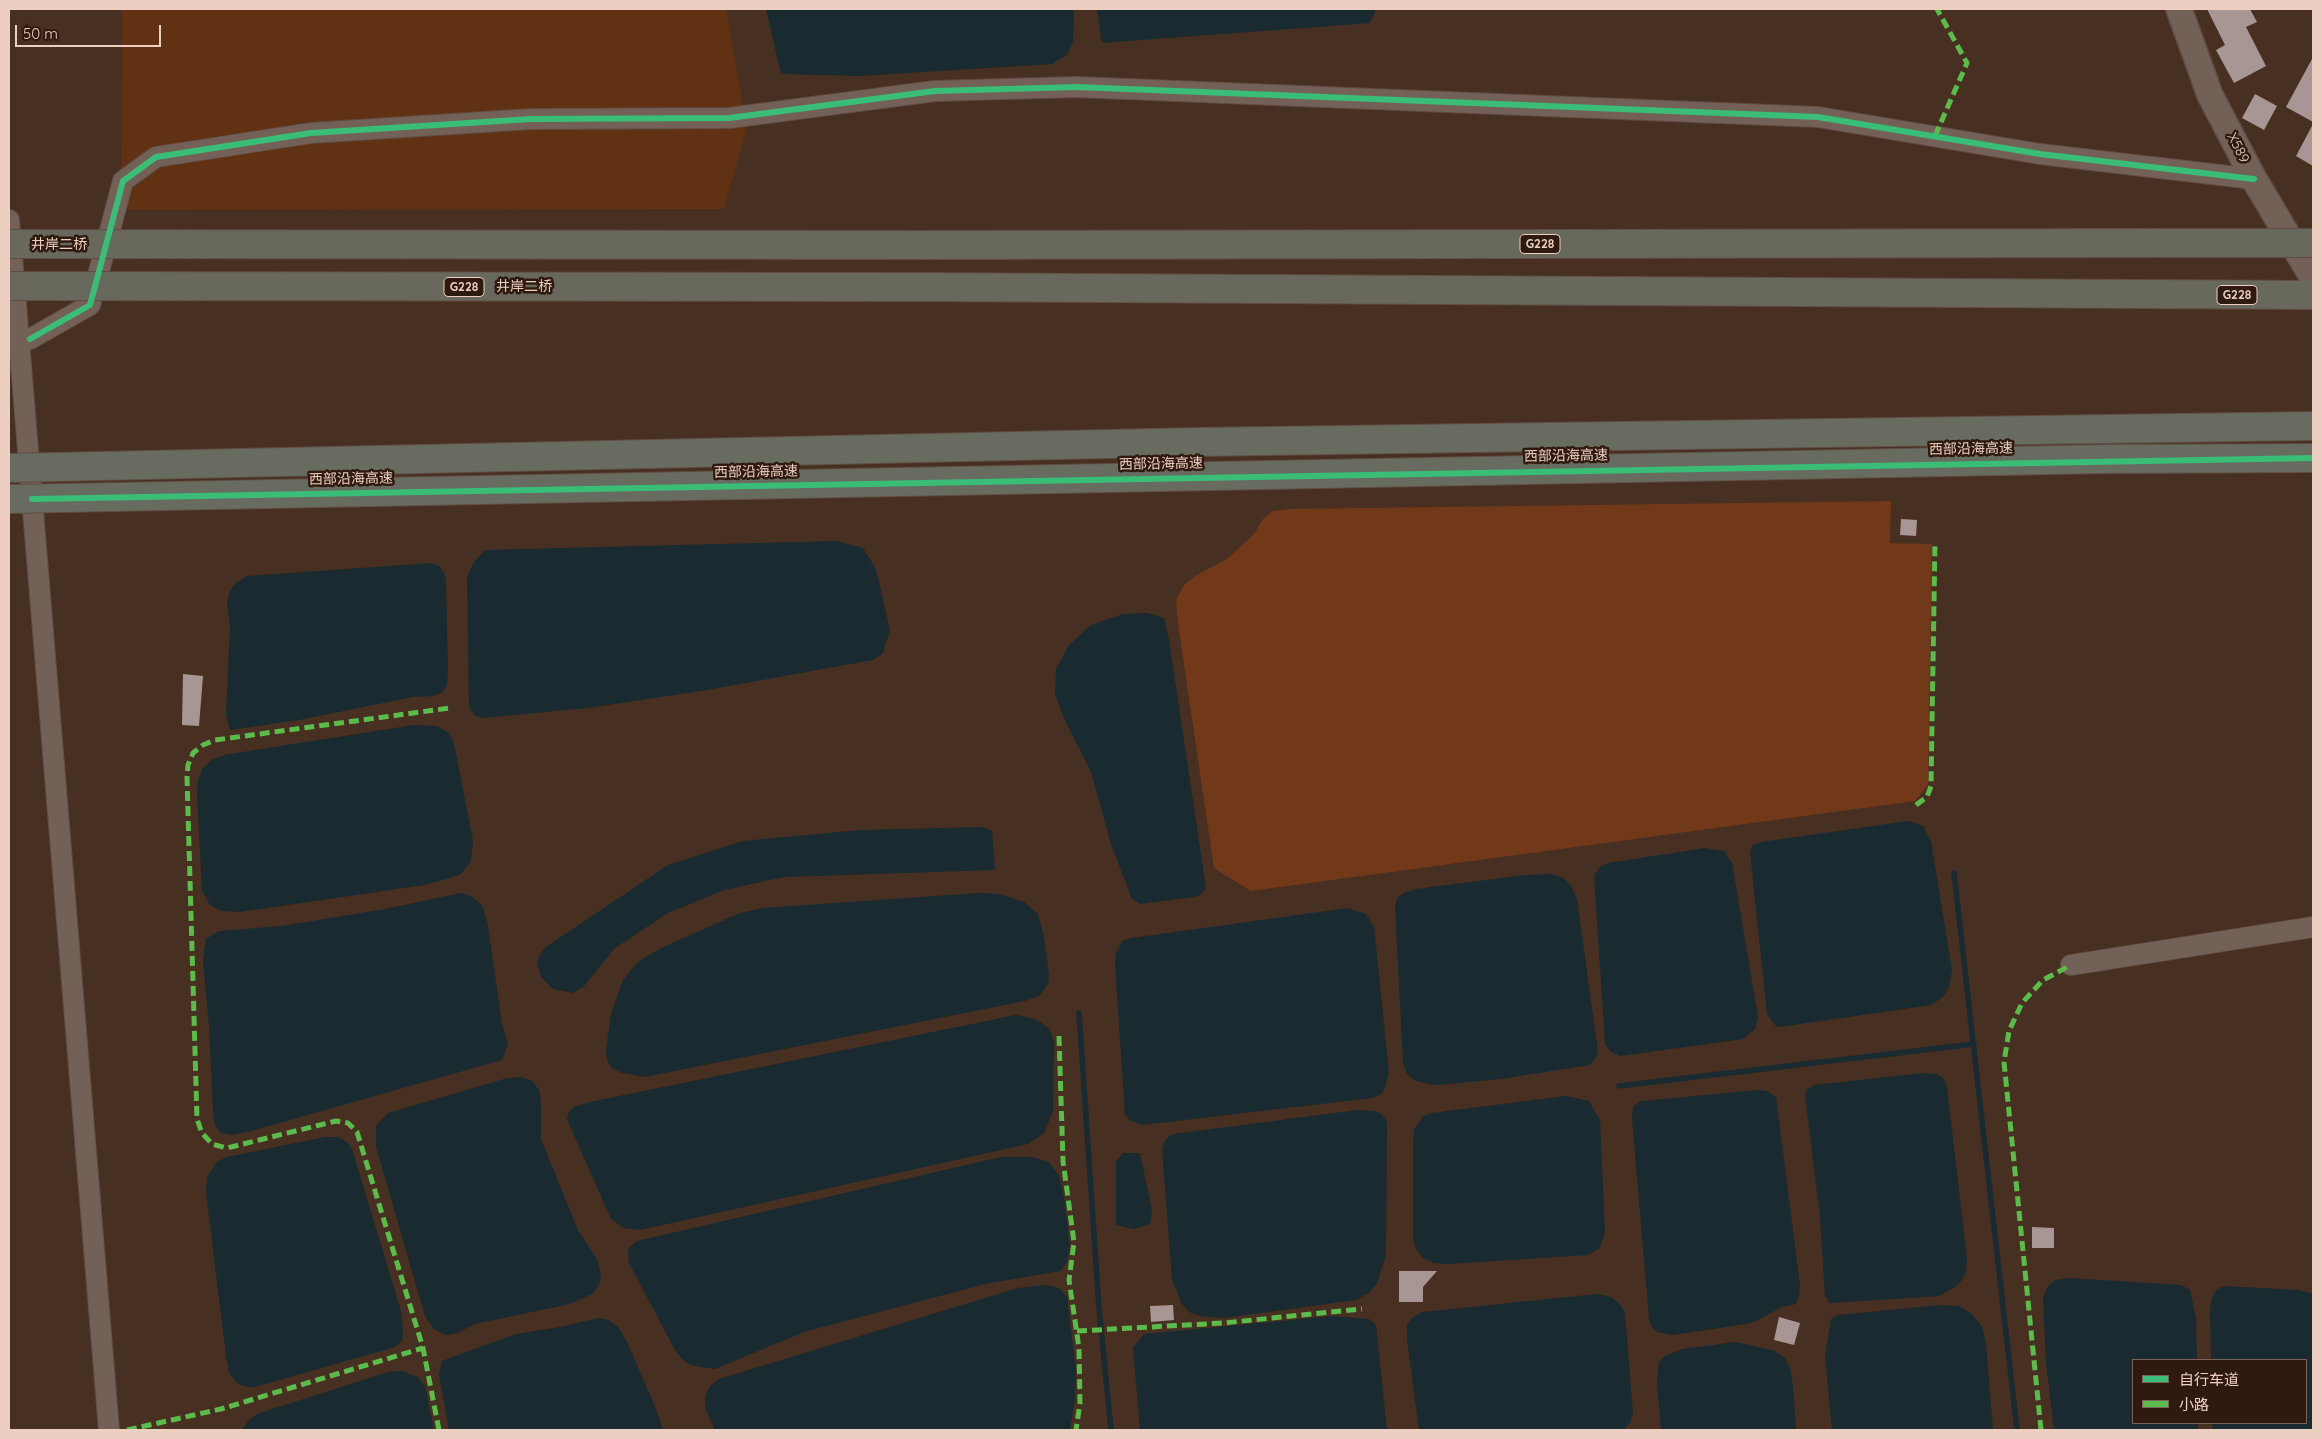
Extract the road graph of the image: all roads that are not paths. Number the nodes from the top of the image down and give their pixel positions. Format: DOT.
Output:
graph roads {
  1 [pos="2179,9"];
  2 [pos="2254,179"];
  3 [pos="9,220"];
  4 [pos="2313,243"];
  5 [pos="9,244"];
  6 [pos="2313,278"];
  7 [pos="9,286"];
  8 [pos="2313,295"];
  9 [pos="30,339"];
  10 [pos="2313,426"];
  11 [pos="2313,458"];
  12 [pos="9,468"];
  13 [pos="20,498"];
  14 [pos="2313,927"];
  15 [pos="2071,965"];
  16 [pos="109,1430"];
  1 -- 2 [label="street, X589 / X589"];
  2 -- 6 [label="street, X589 / X589"];
  2 -- 9 [label="street"];
  3 -- 13 [label="street"];
  4 -- 5 [label="highway, 井岸二桥 / G228, bridge"];
  7 -- 8 [label="highway, 井岸二桥 / G228, bridge"];
  10 -- 12 [label="highway, 西部沿海高速, bridge"];
  11 -- 13 [label="highway, 西部沿海高速, bridge"];
  13 -- 16 [label="street"];
  14 -- 15 [label="street"];
}
